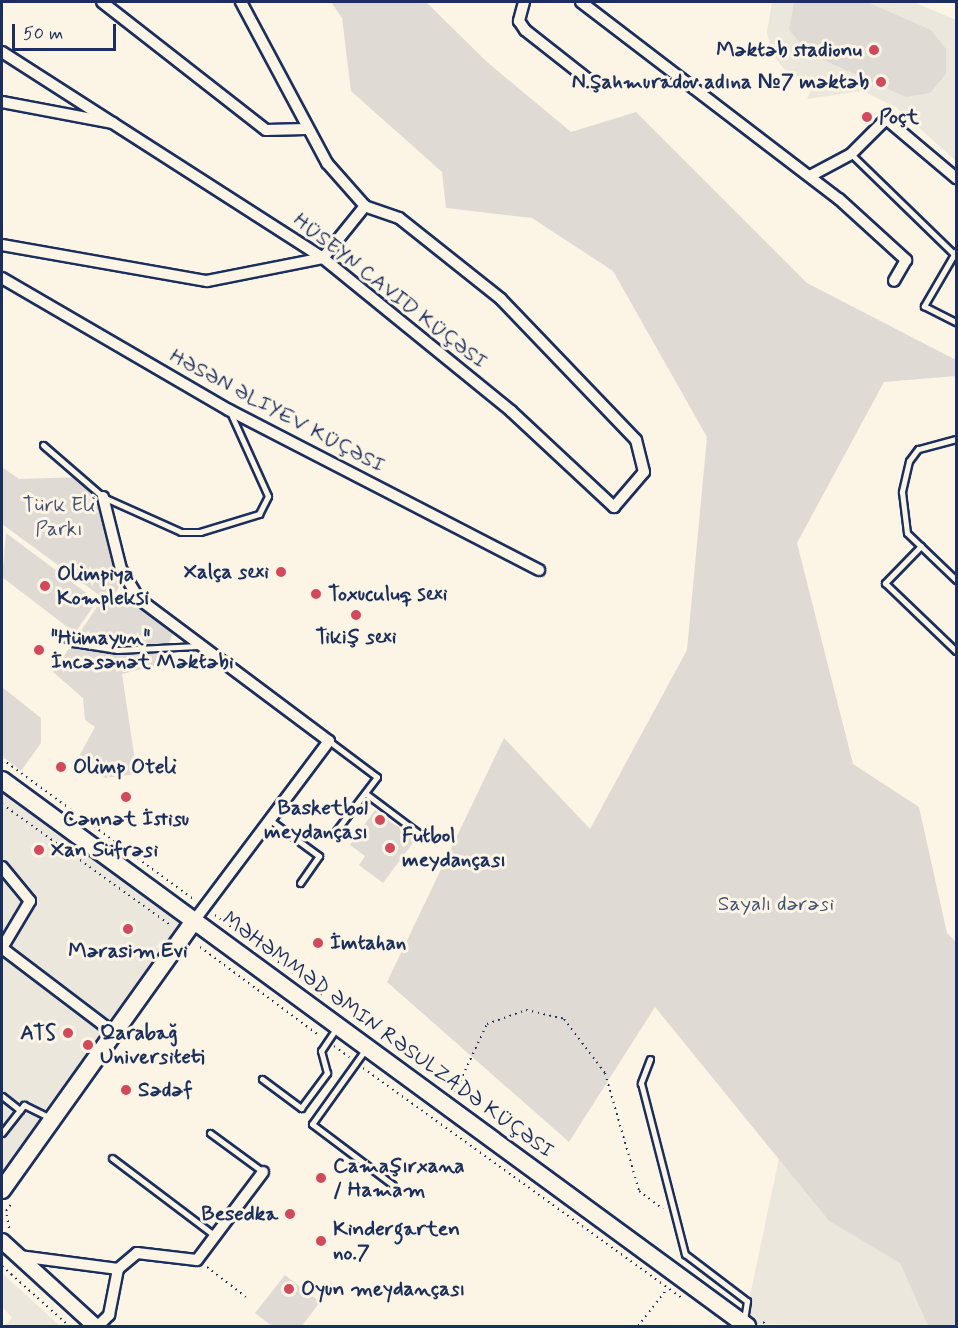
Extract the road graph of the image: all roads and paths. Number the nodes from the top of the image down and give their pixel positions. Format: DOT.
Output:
graph roads {
  1 [pos="102,2"];
  2 [pos="241,2"];
  3 [pos="524,2"];
  4 [pos="581,2"];
  5 [pos="2,52"];
  6 [pos="595,85"];
  7 [pos="2,102"];
  8 [pos="120,125"];
  9 [pos="306,129"];
  10 [pos="851,154"];
  11 [pos="810,176"];
  12 [pos="957,178"];
  13 [pos="365,206"];
  14 [pos="2,244"];
  15 [pos="955,253"];
  16 [pos="323,258"];
  17 [pos="2,278"];
  18 [pos="894,281"];
  19 [pos="957,322"];
  20 [pos="229,410"];
  21 [pos="957,439"];
  22 [pos="43,445"];
  23 [pos="103,497"];
  24 [pos="921,546"];
  25 [pos="539,570"];
  26 [pos="957,580"];
  27 [pos="58,633"];
  28 [pos="202,646"];
  29 [pos="957,651"];
  30 [pos="329,741"];
  31 [pos="2,780"];
  32 [pos="365,793"];
  33 [pos="2,804"];
  34 [pos="270,820"];
  35 [pos="421,835"];
  36 [pos="332,836"];
  37 [pos="2,867"];
  38 [pos="300,883"];
  39 [pos="194,921"];
  40 [pos="166,935"];
  41 [pos="200,947"];
  42 [pos="2,948"];
  43 [pos="338,1025"];
  44 [pos="114,1033"];
  45 [pos="327,1041"];
  46 [pos="367,1046"];
  47 [pos="650,1059"];
  48 [pos="356,1062"];
  49 [pos="262,1079"];
  50 [pos="2,1096"];
  51 [pos="450,1106"];
  52 [pos="20,1110"];
  53 [pos="52,1119"];
  54 [pos="210,1132"];
  55 [pos="2,1133"];
  56 [pos="112,1158"];
  57 [pos="263,1172"];
  58 [pos="393,1185"];
  59 [pos="2,1190"];
  60 [pos="675,1218"];
  61 [pos="215,1236"];
  62 [pos="2,1241"];
  63 [pos="19,1256"];
  64 [pos="197,1260"];
  65 [pos="2,1266"];
  66 [pos="118,1269"];
  67 [pos="672,1282"];
  68 [pos="246,1297"];
  69 [pos="685,1301"];
  70 [pos="745,1325"];
  71 [pos="69,1326"];
  72 [pos="96,1326"];
  73 [pos="638,1326"];
  1 -- 9 [label="street"];
  2 -- 9 [label="street"];
  3 -- 6 [label="street"];
  4 -- 11 [label="street"];
  5 -- 8 [label="street, HÜSEYN CAVID KÜÇƏSI"];
  7 -- 8 [label="street"];
  8 -- 16 [label="street, HÜSEYN CAVID KÜÇƏSI"];
  9 -- 13 [label="street"];
  10 -- 11 [label="street"];
  10 -- 12 [label="street"];
  10 -- 15 [label="lane"];
  11 -- 18 [label="street"];
  13 -- 16 [label="street"];
  13 -- 16 [label="street, HÜSEYN CAVID KÜÇƏSI"];
  14 -- 16 [label="street"];
  15 -- 19 [label="lane"];
  17 -- 20 [label="street, HƏSƏN ƏLIYEV KÜÇƏSI"];
  20 -- 23 [label="lane"];
  20 -- 25 [label="street, HƏSƏN ƏLIYEV KÜÇƏSI"];
  21 -- 24 [label="lane"];
  22 -- 23 [label="lane"];
  23 -- 28 [label="street"];
  24 -- 26 [label="lane"];
  24 -- 29 [label="lane"];
  27 -- 28 [label="lane"];
  28 -- 30 [label="street"];
  30 -- 32 [label="lane"];
  30 -- 34 [label="street"];
  31 -- 39 [label="main road, MƏHƏMMƏD ƏMIN RƏSULZADƏ KÜÇƏSI"];
  32 -- 35 [label="lane"];
  32 -- 36 [label="lane"];
  33 -- 40 [label="path"];
  34 -- 38 [label="lane"];
  34 -- 39 [label="street"];
  37 -- 42 [label="street"];
  39 -- 43 [label="main road, MƏHƏMMƏD ƏMIN RƏSULZADƏ KÜÇƏSI"];
  39 -- 44 [label="main road"];
  41 -- 45 [label="path"];
  42 -- 44 [label="street"];
  43 -- 45 [label="lane"];
  43 -- 46 [label="main road, MƏHƏMMƏD ƏMIN RƏSULZADƏ KÜÇƏSI"];
  44 -- 53 [label="main road"];
  45 -- 48 [label="path"];
  45 -- 49 [label="lane"];
  46 -- 48 [label="lane"];
  46 -- 51 [label="main road, MƏHƏMMƏD ƏMIN RƏSULZADƏ KÜÇƏSI"];
  47 -- 60 [label="lane"];
  48 -- 58 [label="lane"];
  48 -- 67 [label="path"];
  50 -- 52 [label="lane"];
  51 -- 60 [label="path"];
  51 -- 67 [label="main road, MƏHƏMMƏD ƏMIN RƏSULZADƏ KÜÇƏSI"];
  52 -- 53 [label="lane"];
  52 -- 55 [label="lane"];
  53 -- 59 [label="main road"];
  54 -- 57 [label="lane"];
  56 -- 61 [label="lane"];
  57 -- 61 [label="street"];
  60 -- 70 [label="lane"];
  61 -- 64 [label="street"];
  62 -- 63 [label="street"];
  63 -- 66 [label="street"];
  63 -- 72 [label="street"];
  64 -- 66 [label="street"];
  64 -- 68 [label="path"];
  65 -- 71 [label="path"];
  66 -- 72 [label="street"];
  67 -- 69 [label="path"];
  67 -- 70 [label="main road, MƏHƏMMƏD ƏMIN RƏSULZADƏ KÜÇƏSI"];
  67 -- 73 [label="path"];
}
